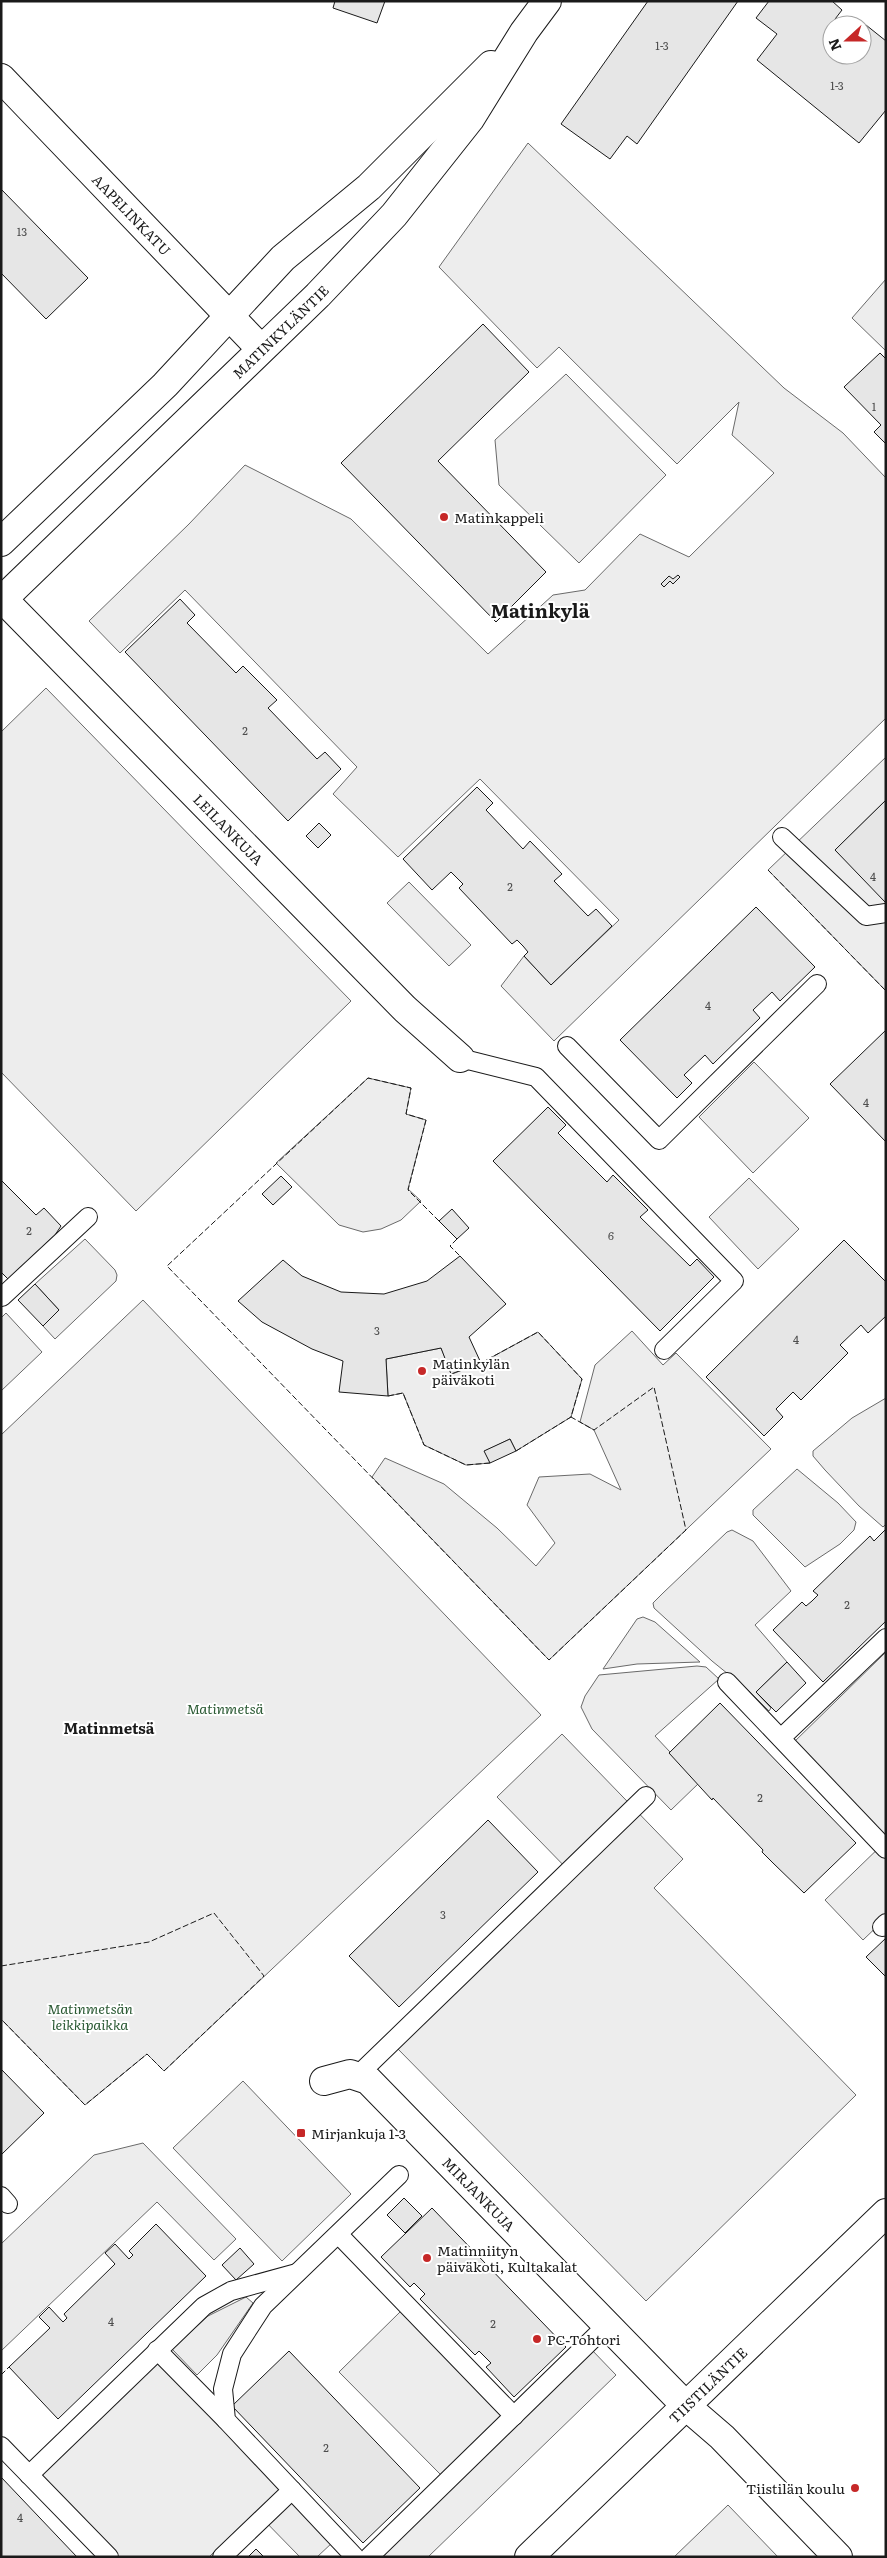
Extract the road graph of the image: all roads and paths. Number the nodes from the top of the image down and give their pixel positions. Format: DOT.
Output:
graph roads {
  1 [pos="547,1"];
  2 [pos="524,32"];
  3 [pos="1,78"];
  4 [pos="228,314"];
  5 [pos="262,349"];
  6 [pos="1,542"];
  7 [pos="2,599"];
  8 [pos="782,837"];
  9 [pos="886,914"];
  10 [pos="817,984"];
  11 [pos="566,1046"];
  12 [pos="460,1058"];
  13 [pos="88,1217"];
  14 [pos="5,1300"];
  15 [pos="664,1350"];
  16 [pos="886,1638"];
  17 [pos="727,1682"];
  18 [pos="781,1738"];
  19 [pos="646,1796"];
  20 [pos="886,1849"];
  21 [pos="358,2075"];
  22 [pos="324,2081"];
  23 [pos="399,2175"];
  24 [pos="886,2213"];
  25 [pos="339,2235"];
  26 [pos="298,2272"];
  27 [pos="607,2325"];
  28 [pos="157,2350"];
  29 [pos="686,2406"];
  30 [pos="514,2416"];
  31 [pos="226,2420"];
  32 [pos="1,2446"];
  33 [pos="29,2475"];
  34 [pos="292,2490"];
  35 [pos="109,2557"];
  36 [pos="222,2557"];
  37 [pos="355,2557"];
  38 [pos="369,2557"];
  39 [pos="529,2557"];
  40 [pos="838,2557"];
  1 -- 2 [label="street, MATINKYLÄNTIE"];
  2 -- 4 [label="street, MATINKYLÄNTIE"];
  2 -- 5 [label="street, MATINKYLÄNTIE"];
  3 -- 4 [label="street, AAPELINKATU"];
  4 -- 5 [label="street, AAPELINKATU"];
  4 -- 6 [label="street, MATINKYLÄNTIE"];
  5 -- 7 [label="street, MATINKYLÄNTIE"];
  7 -- 12 [label="street, LEILANKUJA"];
  8 -- 9 [label="lane"];
  10 -- 11 [label="lane"];
  12 -- 15 [label="lane"];
  13 -- 14 [label="lane"];
  16 -- 18 [label="lane"];
  17 -- 18 [label="lane"];
  18 -- 20 [label="lane"];
  19 -- 21 [label="lane"];
  21 -- 22 [label="street"];
  21 -- 27 [label="street, MIRJANKUJA"];
  23 -- 25 [label="lane"];
  24 -- 29 [label="street, TIISTILÄNTIE"];
  25 -- 26 [label="lane"];
  25 -- 30 [label="lane"];
  26 -- 28 [label="lane"];
  26 -- 31 [label="lane"];
  27 -- 29 [label="street, MIRJANKUJA"];
  27 -- 30 [label="lane"];
  28 -- 31 [label="lane"];
  28 -- 33 [label="lane"];
  29 -- 39 [label="street, TIISTILÄNTIE"];
  29 -- 40 [label="street, MIRJANKUJA"];
  30 -- 38 [label="lane"];
  31 -- 34 [label="lane"];
  32 -- 33 [label="lane"];
  33 -- 35 [label="lane"];
  34 -- 36 [label="lane"];
  34 -- 37 [label="lane"];
}
